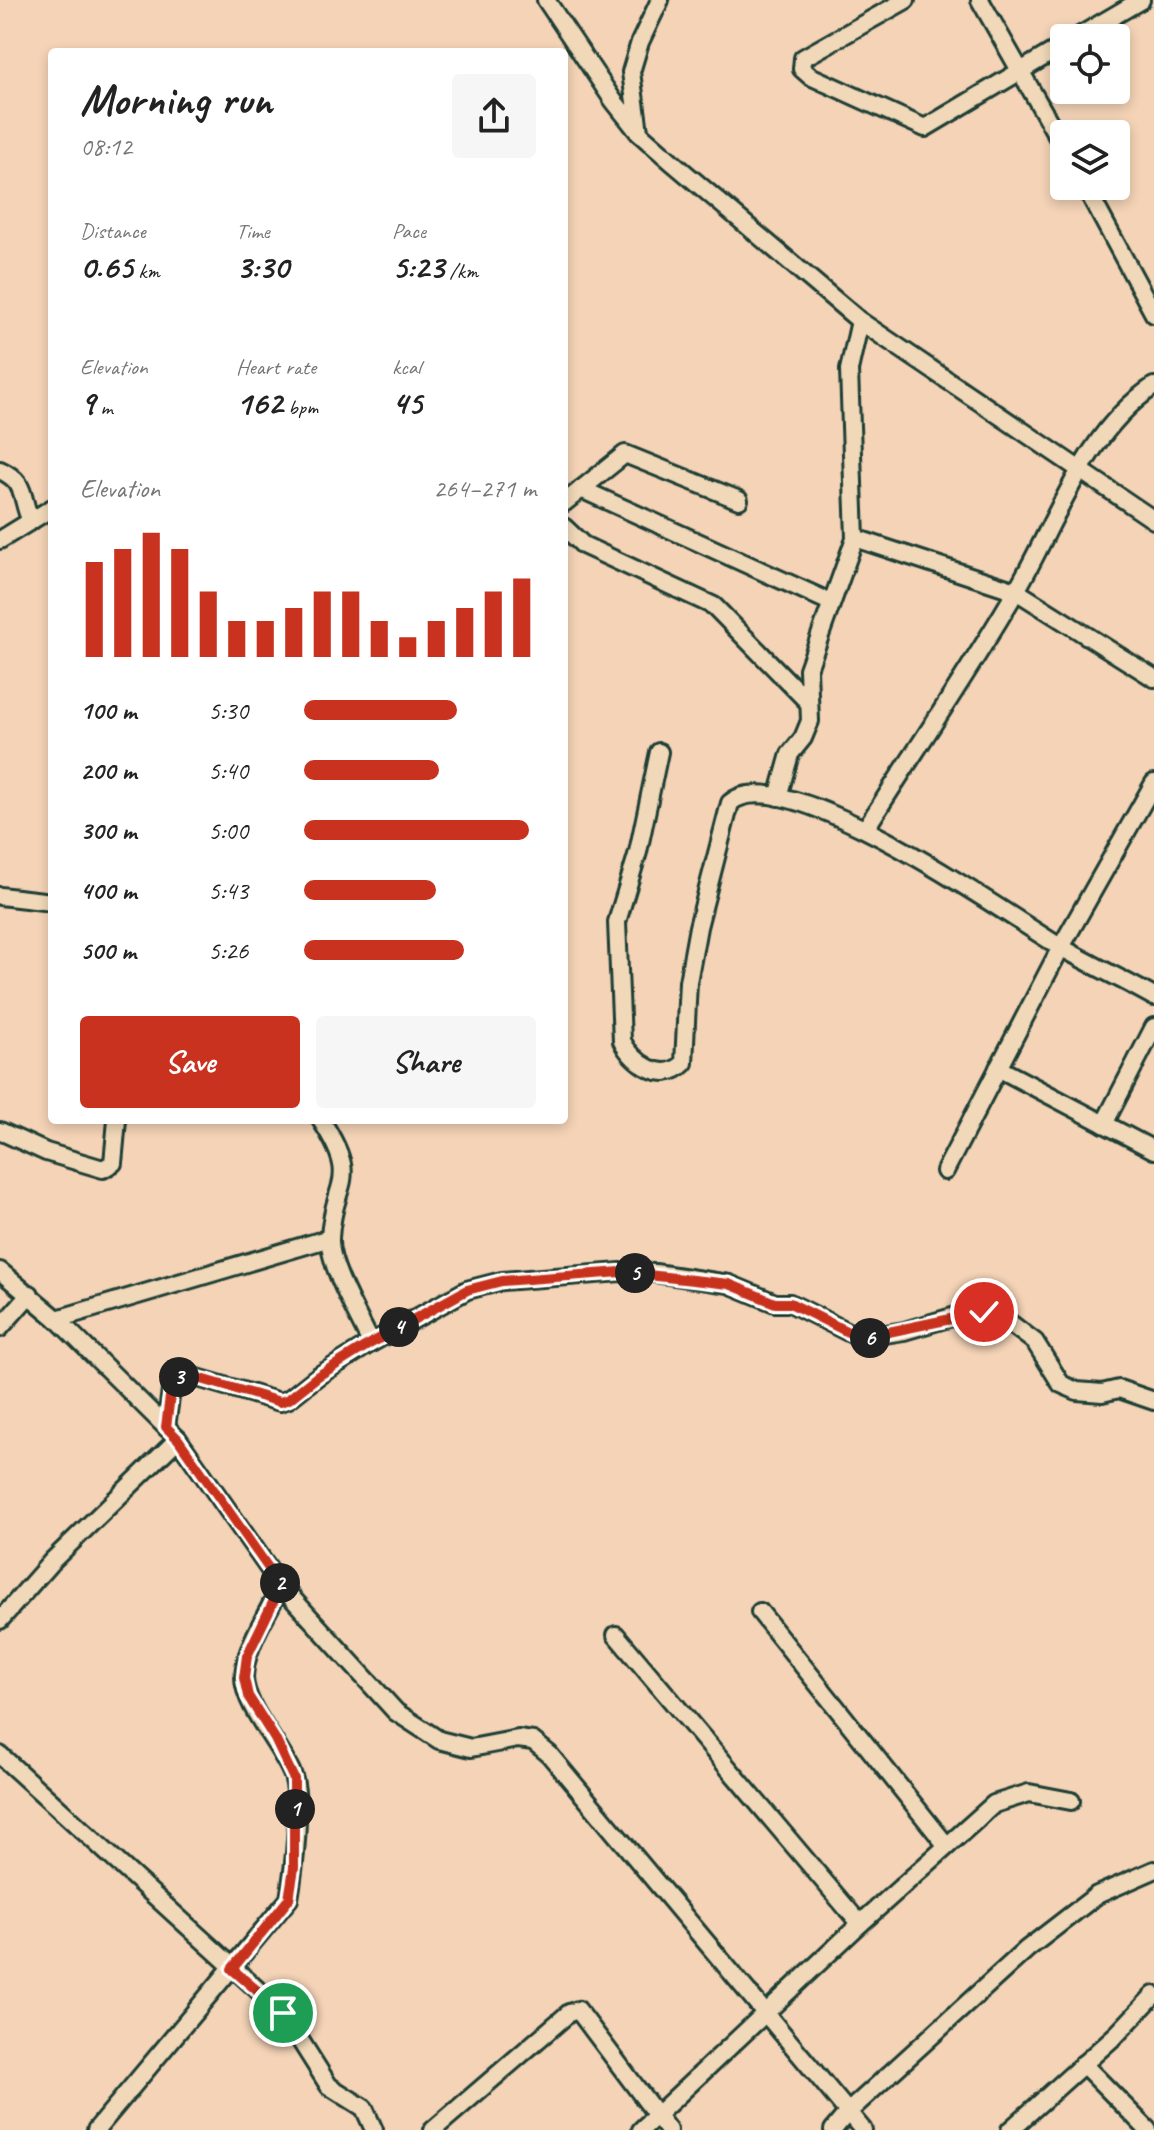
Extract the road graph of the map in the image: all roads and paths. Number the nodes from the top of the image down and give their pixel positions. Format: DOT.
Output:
graph roads {
  1 [pos="546,0"];
  2 [pos="660,0"];
  3 [pos="906,0"];
  4 [pos="980,0"];
  5 [pos="1141,0"];
  6 [pos="1100,24"];
  7 [pos="1050,53"];
  8 [pos="1022,70"];
  9 [pos="1050,122"];
  10 [pos="639,133"];
  11 [pos="1093,200"];
  12 [pos="1154,314"];
  13 [pos="860,321"];
  14 [pos="1154,386"];
  15 [pos="0,470"];
  16 [pos="1080,471"];
  17 [pos="581,489"];
  18 [pos="568,500"];
  19 [pos="739,500"];
  20 [pos="48,510"];
  21 [pos="1154,520"];
  22 [pos="31,521"];
  23 [pos="568,531"];
  24 [pos="855,538"];
  25 [pos="0,540"];
  26 [pos="1016,591"];
  27 [pos="830,602"];
  28 [pos="1154,678"];
  29 [pos="808,702"];
  30 [pos="659,752"];
  31 [pos="1154,783"];
  32 [pos="778,797"];
  33 [pos="866,828"];
  34 [pos="0,896"];
  35 [pos="48,902"];
  36 [pos="1061,947"];
  37 [pos="1154,997"];
  38 [pos="1154,1027"];
  39 [pos="998,1068"];
  40 [pos="117,1124"];
  41 [pos="324,1124"];
  42 [pos="1104,1124"];
  43 [pos="0,1131"];
  44 [pos="1154,1150"];
  45 [pos="945,1171"];
  46 [pos="330,1238"];
  47 [pos="0,1271"];
  48 [pos="30,1294"];
  49 [pos="57,1319"];
  50 [pos="0,1328"];
  51 [pos="371,1343"];
  52 [pos="1154,1401"];
  53 [pos="172,1433"];
  54 [pos="281,1586"];
  55 [pos="760,1612"];
  56 [pos="0,1620"];
  57 [pos="616,1635"];
  58 [pos="0,1755"];
  59 [pos="1071,1801"];
  60 [pos="947,1846"];
  61 [pos="1154,1870"];
  62 [pos="860,1924"];
  63 [pos="232,1969"];
  64 [pos="1154,1995"];
  65 [pos="765,2016"];
  66 [pos="1083,2064"];
  67 [pos="847,2113"];
  68 [pos="656,2117"];
  69 [pos="96,2130"];
  70 [pos="374,2130"];
  71 [pos="433,2130"];
  72 [pos="641,2130"];
  73 [pos="668,2130"];
  74 [pos="833,2130"];
  75 [pos="863,2130"];
  76 [pos="1010,2130"];
  77 [pos="1148,2130"];
  1 -- 10 [label="street"];
  2 -- 10 [label="street"];
  3 -- 8 [label="street"];
  4 -- 8 [label="street"];
  5 -- 6 [label="street"];
  7 -- 8 [label="street"];
  8 -- 9 [label="street"];
  10 -- 13 [label="street"];
  11 -- 12 [label="street"];
  13 -- 16 [label="street"];
  13 -- 24 [label="street"];
  14 -- 16 [label="street"];
  15 -- 22 [label="street"];
  16 -- 21 [label="street"];
  16 -- 26 [label="street"];
  17 -- 18 [label="street"];
  17 -- 19 [label="street"];
  17 -- 27 [label="street"];
  20 -- 22 [label="street"];
  22 -- 25 [label="street"];
  23 -- 29 [label="street"];
  24 -- 26 [label="street"];
  24 -- 27 [label="street"];
  26 -- 28 [label="street"];
  26 -- 33 [label="street"];
  27 -- 29 [label="street"];
  29 -- 32 [label="street"];
  30 -- 32 [label="street"];
  31 -- 36 [label="street"];
  32 -- 33 [label="street"];
  33 -- 36 [label="street"];
  34 -- 35 [label="street"];
  36 -- 37 [label="street"];
  36 -- 39 [label="street"];
  38 -- 42 [label="street"];
  39 -- 42 [label="street"];
  39 -- 45 [label="street"];
  40 -- 43 [label="street"];
  41 -- 46 [label="street"];
  42 -- 44 [label="street"];
  46 -- 49 [label="street"];
  46 -- 51 [label="street"];
  47 -- 48 [label="street"];
  48 -- 49 [label="street"];
  48 -- 50 [label="street"];
  49 -- 53 [label="street"];
  51 -- 52 [label="street"];
  51 -- 53 [label="street"];
  53 -- 54 [label="street"];
  53 -- 56 [label="street"];
  54 -- 63 [label="street"];
  54 -- 65 [label="street"];
  55 -- 60 [label="street"];
  57 -- 62 [label="street"];
  58 -- 63 [label="street"];
  59 -- 60 [label="street"];
  60 -- 62 [label="street"];
  61 -- 67 [label="street"];
  62 -- 65 [label="street"];
  63 -- 69 [label="street"];
  63 -- 70 [label="street"];
  64 -- 66 [label="street"];
  65 -- 67 [label="street"];
  65 -- 68 [label="street"];
  66 -- 76 [label="street"];
  66 -- 77 [label="street"];
  67 -- 74 [label="street"];
  67 -- 75 [label="street"];
  68 -- 71 [label="street"];
  68 -- 72 [label="street"];
  68 -- 73 [label="street"];
}
